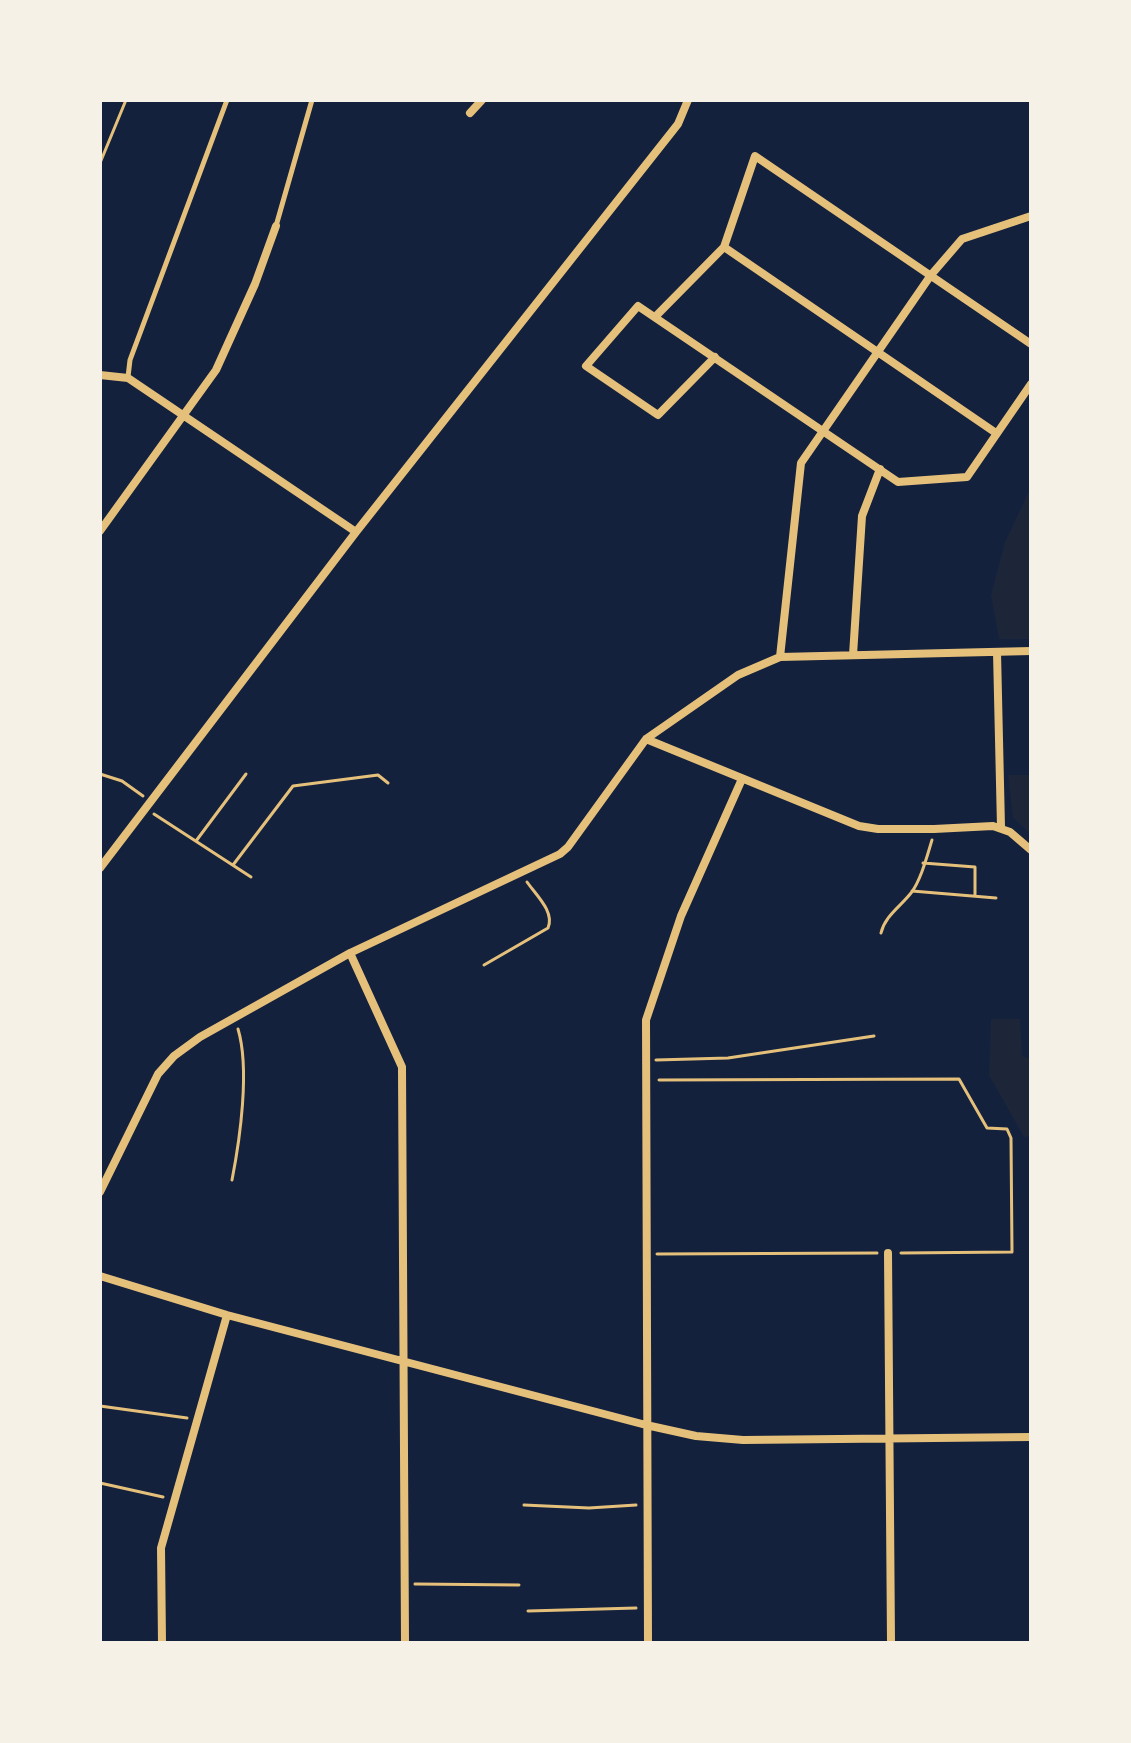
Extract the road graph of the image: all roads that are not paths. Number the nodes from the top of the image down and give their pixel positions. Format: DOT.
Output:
graph roads {
  1 [pos="227,100"];
  2 [pos="312,100"];
  3 [pos="482,100"];
  4 [pos="688,100"];
  5 [pos="470,113"];
  6 [pos="1031,216"];
  7 [pos="276,226"];
  8 [pos="724,247"];
  9 [pos="931,275"];
  10 [pos="655,317"];
  11 [pos="1031,344"];
  12 [pos="877,353"];
  13 [pos="715,357"];
  14 [pos="100,375"];
  15 [pos="128,378"];
  16 [pos="1031,384"];
  17 [pos="185,415"];
  18 [pos="823,431"];
  19 [pos="996,433"];
  20 [pos="880,469"];
  21 [pos="100,531"];
  22 [pos="356,532"];
  23 [pos="1031,651"];
  24 [pos="997,652"];
  25 [pos="853,655"];
  26 [pos="780,657"];
  27 [pos="646,739"];
  28 [pos="742,779"];
  29 [pos="1001,827"];
  30 [pos="1031,850"];
  31 [pos="100,868"];
  32 [pos="350,953"];
  33 [pos="100,1192"];
  34 [pos="888,1253"];
  35 [pos="100,1276"];
  36 [pos="227,1315"];
  37 [pos="403,1361"];
  38 [pos="646,1425"];
  39 [pos="1031,1437"];
  40 [pos="889,1438"];
  41 [pos="162,1643"];
  42 [pos="405,1643"];
  43 [pos="648,1643"];
  44 [pos="891,1643"];
  1 -- 15 [label="lane"];
  2 -- 7 [label="lane"];
  3 -- 5 [label="street"];
  4 -- 22 [label="street"];
  6 -- 9 [label="street"];
  7 -- 17 [label="street"];
  8 -- 9 [label="street"];
  8 -- 10 [label="street"];
  8 -- 12 [label="street"];
  9 -- 11 [label="street"];
  9 -- 12 [label="street"];
  10 -- 13 [label="street"];
  10 -- 13 [label="street"];
  12 -- 18 [label="street"];
  12 -- 19 [label="street"];
  13 -- 18 [label="street"];
  14 -- 15 [label="street"];
  15 -- 17 [label="street"];
  16 -- 19 [label="street"];
  17 -- 21 [label="street"];
  17 -- 22 [label="street"];
  18 -- 20 [label="street"];
  18 -- 26 [label="street"];
  19 -- 20 [label="street"];
  20 -- 25 [label="street"];
  22 -- 31 [label="street"];
  23 -- 24 [label="street"];
  24 -- 25 [label="street"];
  24 -- 29 [label="street"];
  25 -- 26 [label="street"];
  26 -- 27 [label="street"];
  27 -- 28 [label="street"];
  27 -- 32 [label="street"];
  28 -- 29 [label="street"];
  28 -- 38 [label="street"];
  29 -- 30 [label="street"];
  32 -- 33 [label="street"];
  32 -- 37 [label="street"];
  34 -- 40 [label="street"];
  35 -- 36 [label="street"];
  36 -- 37 [label="street"];
  36 -- 41 [label="street"];
  37 -- 38 [label="street"];
  37 -- 42 [label="street"];
  38 -- 40 [label="street"];
  38 -- 43 [label="street"];
  39 -- 40 [label="street"];
  40 -- 44 [label="street"];
}
